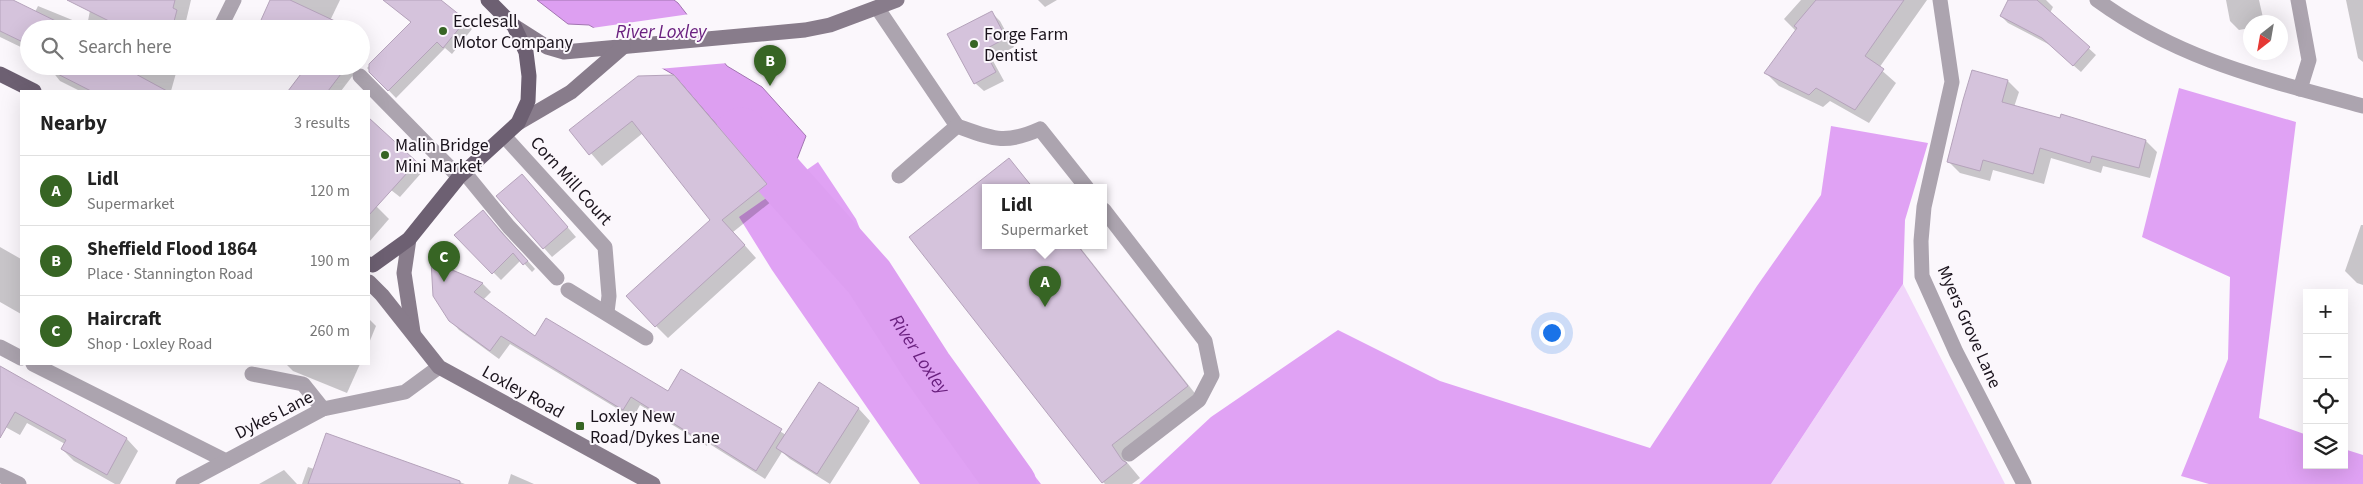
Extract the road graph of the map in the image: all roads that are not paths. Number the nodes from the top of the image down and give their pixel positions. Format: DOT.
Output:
graph roads {
  1 [pos="234,0"];
  2 [pos="488,0"];
  3 [pos="897,0"];
  4 [pos="1940,0"];
  5 [pos="2097,0"];
  6 [pos="2298,0"];
  7 [pos="878,9"];
  8 [pos="224,20"];
  9 [pos="514,26"];
  10 [pos="623,47"];
  11 [pos="0,74"];
  12 [pos="360,76"];
  13 [pos="2300,89"];
  14 [pos="32,90"];
  15 [pos="2363,106"];
  16 [pos="518,124"];
  17 [pos="957,126"];
  18 [pos="505,137"];
  19 [pos="461,174"];
  20 [pos="899,176"];
  21 [pos="1084,184"];
  22 [pos="1107,214"];
  23 [pos="408,239"];
  24 [pos="370,264"];
  25 [pos="557,278"];
  26 [pos="370,283"];
  27 [pos="568,290"];
  28 [pos="607,312"];
  29 [pos="413,334"];
  30 [pos="646,338"];
  31 [pos="0,347"];
  32 [pos="20,357"];
  33 [pos="35,365"];
  34 [pos="440,367"];
  35 [pos="252,374"];
  36 [pos="323,409"];
  37 [pos="1130,454"];
  38 [pos="226,461"];
  39 [pos="0,475"];
  40 [pos="19,484"];
  41 [pos="183,484"];
  42 [pos="653,484"];
  43 [pos="2024,484"];
  1 -- 8 [label="street"];
  2 -- 9 [label="main road"];
  3 -- 7 [label="main road"];
  4 -- 43 [label="street, Myers Grove Lane"];
  5 -- 13 [label="street"];
  6 -- 13 [label="street"];
  7 -- 10 [label="main road"];
  7 -- 17 [label="street"];
  9 -- 10 [label="main road"];
  9 -- 16 [label="main road"];
  10 -- 16 [label="main road"];
  11 -- 14 [label="main road"];
  12 -- 19 [label="street"];
  13 -- 15 [label="street"];
  16 -- 18 [label="main road"];
  17 -- 20 [label="street"];
  17 -- 21 [label="street"];
  18 -- 19 [label="main road"];
  18 -- 28 [label="street, Corn Mill Court"];
  19 -- 23 [label="main road"];
  19 -- 25 [label="street"];
  22 -- 37 [label="street"];
  23 -- 24 [label="main road"];
  23 -- 29 [label="main road"];
  26 -- 29 [label="main road, Loxley Road"];
  27 -- 28 [label="street"];
  28 -- 30 [label="street"];
  29 -- 34 [label="main road, Loxley Road"];
  31 -- 32 [label="street"];
  33 -- 38 [label="street"];
  34 -- 36 [label="street, Dykes Lane"];
  34 -- 42 [label="main road, Loxley Road"];
  35 -- 36 [label="street"];
  36 -- 38 [label="street, Dykes Lane"];
  38 -- 41 [label="street, Dykes Lane"];
  39 -- 40 [label="street"];
}
